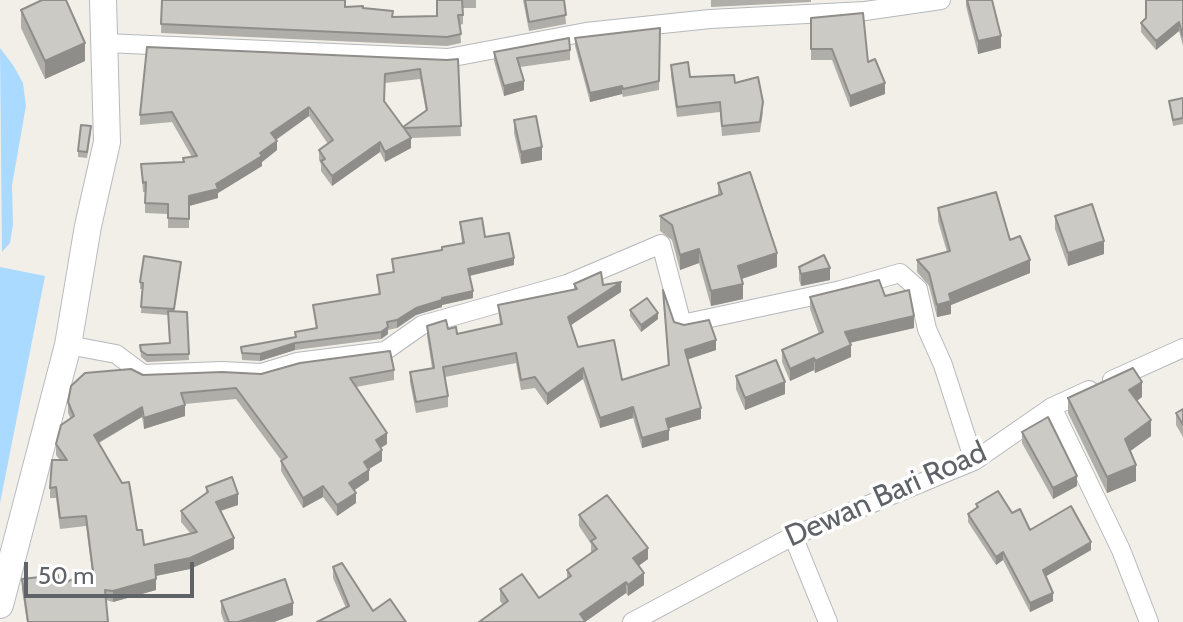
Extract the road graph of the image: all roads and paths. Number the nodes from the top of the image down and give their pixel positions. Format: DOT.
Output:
graph roads {
  1 [pos="941,0"];
  2 [pos="104,23"];
  3 [pos="68,345"];
  4 [pos="1183,348"];
  5 [pos="1052,407"];
  6 [pos="974,461"];
  7 [pos="793,536"];
  8 [pos="0,605"];
  9 [pos="632,622"];
  10 [pos="828,622"];
  11 [pos="1149,622"];
  1 -- 2 [label="street"];
  2 -- 3 [label="main road"];
  3 -- 6 [label="street"];
  3 -- 8 [label="main road"];
  4 -- 5 [label="street, Dewan Bari Road"];
  5 -- 6 [label="street, Dewan Bari Road"];
  5 -- 11 [label="street"];
  6 -- 7 [label="street, Dewan Bari Road"];
  7 -- 9 [label="street, Dewan Bari Road"];
  7 -- 10 [label="street"];
}
